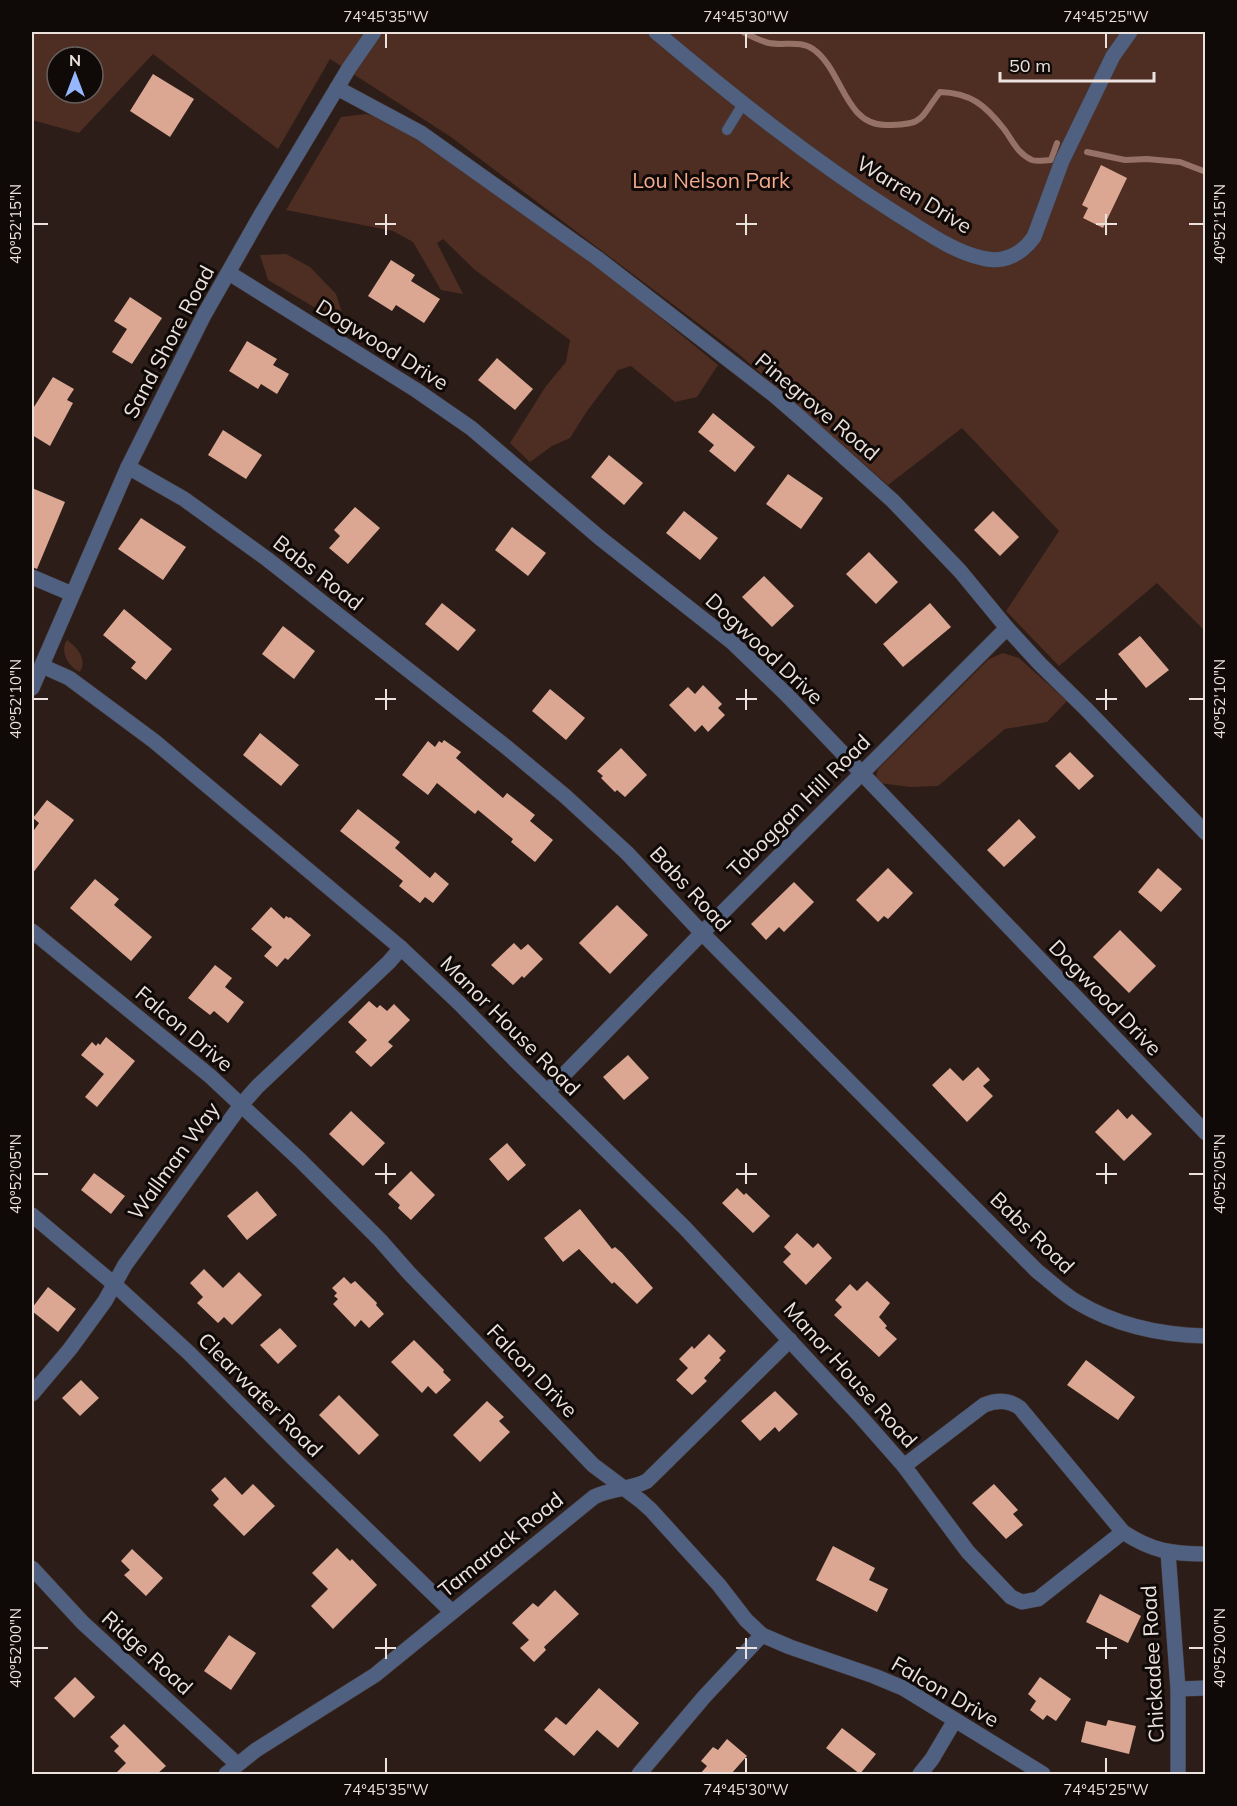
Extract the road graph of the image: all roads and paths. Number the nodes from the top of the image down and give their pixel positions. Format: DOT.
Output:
graph roads {
  1 [pos="374,32"];
  2 [pos="656,32"];
  3 [pos="1130,32"];
  4 [pos="337,88"];
  5 [pos="743,104"];
  6 [pos="727,130"];
  7 [pos="229,273"];
  8 [pos="128,467"];
  9 [pos="32,577"];
  10 [pos="72,594"];
  11 [pos="1007,628"];
  12 [pos="42,666"];
  13 [pos="32,688"];
  14 [pos="860,774"];
  15 [pos="1206,833"];
  16 [pos="32,931"];
  17 [pos="702,933"];
  18 [pos="401,948"];
  19 [pos="547,1092"];
  20 [pos="241,1105"];
  21 [pos="1206,1133"];
  22 [pos="32,1215"];
  23 [pos="114,1284"];
  24 [pos="1206,1336"];
  25 [pos="790,1340"];
  26 [pos="32,1394"];
  27 [pos="904,1466"];
  28 [pos="623,1488"];
  29 [pos="1123,1532"];
  30 [pos="1168,1551"];
  31 [pos="1206,1554"];
  32 [pos="32,1568"];
  33 [pos="452,1612"];
  34 [pos="762,1635"];
  35 [pos="1206,1688"];
  36 [pos="1178,1689"];
  37 [pos="955,1720"];
  38 [pos="231,1769"];
  39 [pos="639,1774"];
  40 [pos="920,1774"];
  41 [pos="1043,1774"];
  42 [pos="1178,1774"];
  1 -- 4 [label="street, Sand Shore Road"];
  2 -- 5 [label="street, Warren Drive"];
  3 -- 5 [label="street, Warren Drive"];
  4 -- 7 [label="street, Sand Shore Road"];
  4 -- 11 [label="street, Pinegrove Road"];
  5 -- 6 [label="lane"];
  7 -- 8 [label="street, Sand Shore Road"];
  7 -- 14 [label="street, Dogwood Drive"];
  8 -- 10 [label="street, Sand Shore Road"];
  8 -- 17 [label="street, Babs Road"];
  9 -- 10 [label="street"];
  10 -- 12 [label="street, Sand Shore Road"];
  11 -- 14 [label="street, Toboggan Hill Road"];
  11 -- 15 [label="street, Pinegrove Road"];
  12 -- 13 [label="street, Sand Shore Road"];
  12 -- 18 [label="street, Manor House Road"];
  14 -- 17 [label="street, Toboggan Hill Road"];
  14 -- 21 [label="street, Dogwood Drive"];
  16 -- 20 [label="street, Falcon Drive"];
  17 -- 19 [label="street, Toboggan Hill Road"];
  17 -- 24 [label="street, Babs Road"];
  18 -- 19 [label="street, Manor House Road"];
  18 -- 20 [label="street, Wallman Way"];
  19 -- 25 [label="street, Manor House Road"];
  20 -- 23 [label="street, Wallman Way"];
  20 -- 28 [label="street, Falcon Drive"];
  22 -- 23 [label="street, Clearwater Road"];
  23 -- 26 [label="street, Wallman Way"];
  23 -- 33 [label="street, Clearwater Road"];
  25 -- 27 [label="street, Manor House Road"];
  25 -- 28 [label="street, Tamarack Road"];
  27 -- 29 [label="street, Manor House Road"];
  27 -- 29 [label="street, Manor House Road"];
  28 -- 33 [label="street, Tamarack Road"];
  28 -- 34 [label="street, Falcon Drive"];
  29 -- 30 [label="street, Manor House Road"];
  30 -- 31 [label="street, Manor House Road"];
  30 -- 36 [label="street, Chickadee Road"];
  32 -- 38 [label="street, Ridge Road"];
  33 -- 38 [label="street, Tamarack Road"];
  34 -- 37 [label="street, Falcon Drive"];
  34 -- 39 [label="street"];
  35 -- 36 [label="street"];
  36 -- 42 [label="street, Chickadee Road"];
  37 -- 40 [label="street"];
  37 -- 41 [label="street, Falcon Drive"];
}
